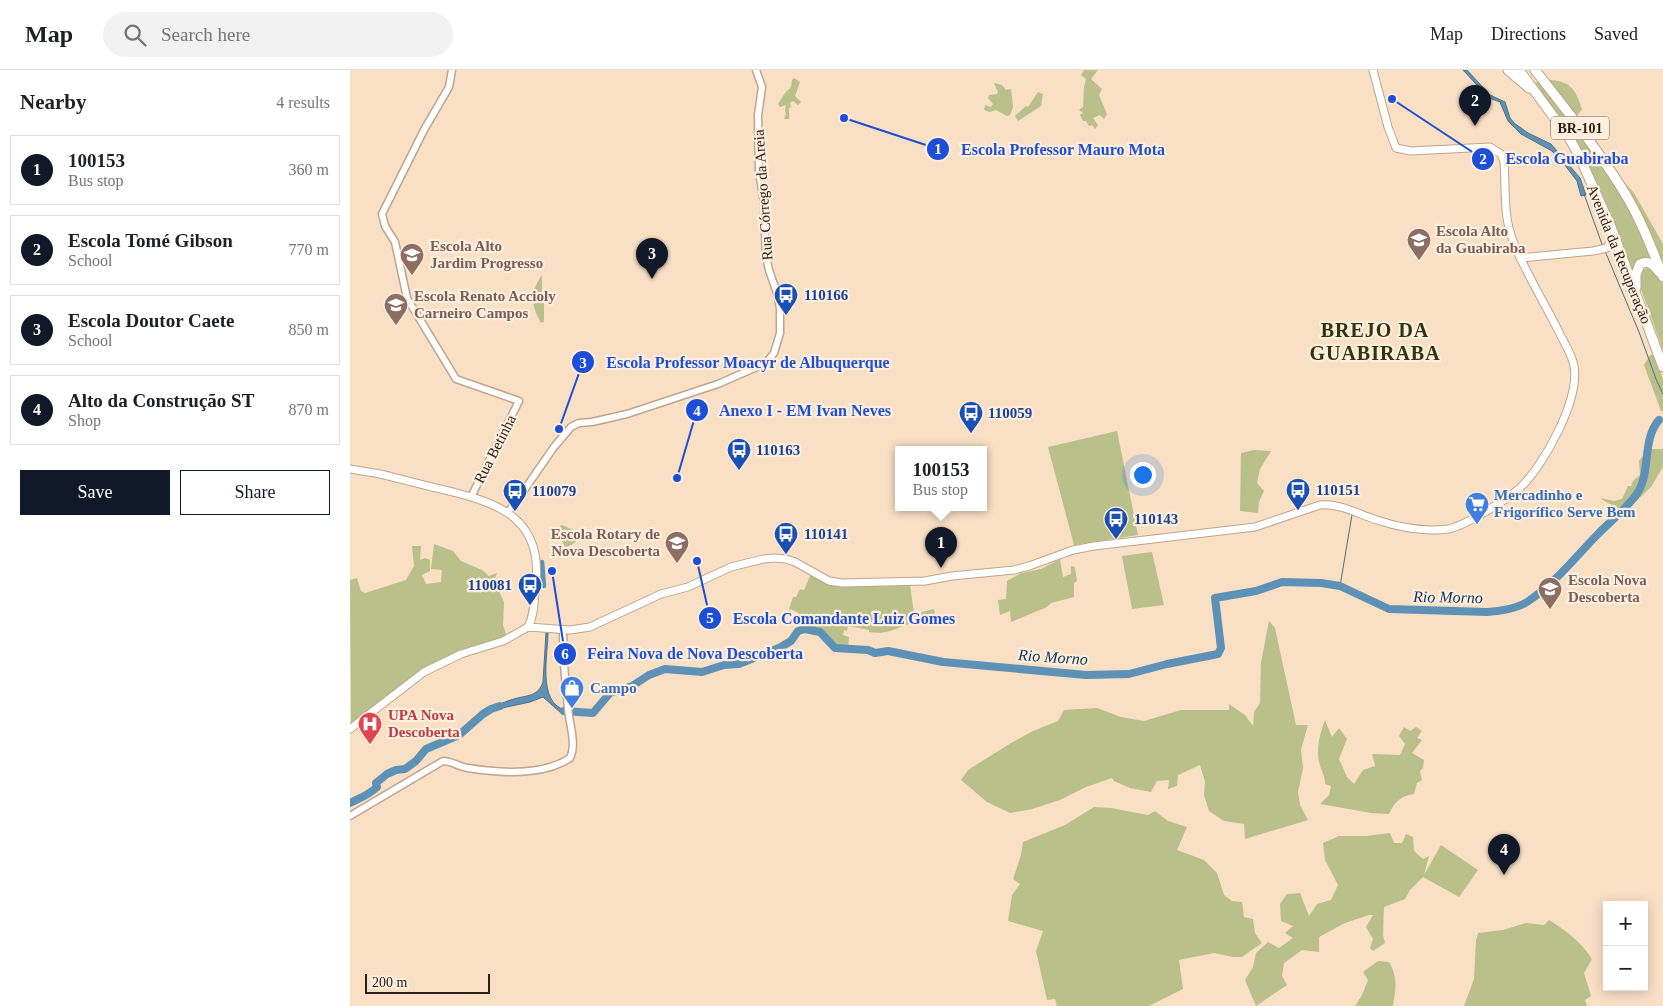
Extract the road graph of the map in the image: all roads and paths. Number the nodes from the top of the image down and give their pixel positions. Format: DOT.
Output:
graph roads {
  1 [pos="452,70"];
  2 [pos="756,70"];
  3 [pos="1374,70"];
  4 [pos="1508,70"];
  5 [pos="1519,70"];
  6 [pos="1535,70"];
  7 [pos="1540,97"];
  8 [pos="1611,227"];
  9 [pos="1607,247"];
  10 [pos="1520,258"];
  11 [pos="1624,264"];
  12 [pos="1663,278"];
  13 [pos="1638,298"];
  14 [pos="1663,367"];
  15 [pos="350,469"];
  16 [pos="471,497"];
  17 [pos="508,512"];
  18 [pos="528,627"];
  19 [pos="563,630"];
  20 [pos="350,729"];
  21 [pos="350,816"];
  1 -- 16 [label="street, Rua Betinha"];
  2 -- 17 [label="street, Rua Córrego da Areia"];
  3 -- 10 [label="main road"];
  4 -- 7 [label="highway"];
  5 -- 7 [label="highway, Avenida da Recuperação / BR-101"];
  6 -- 12 [label="highway, Avenida da Recuperação / BR-101"];
  7 -- 8 [label="highway, Avenida da Recuperação / BR-101"];
  8 -- 9 [label="main road"];
  8 -- 11 [label="highway, Avenida da Recuperação / BR-101"];
  9 -- 10 [label="main road"];
  9 -- 11 [label="main road"];
  10 -- 19 [label="main road"];
  11 -- 13 [label="highway, Avenida da Recuperação / BR-101"];
  12 -- 13 [label="highway"];
  13 -- 14 [label="highway, Avenida da Recuperação / BR-101"];
  15 -- 16 [label="main road"];
  16 -- 17 [label="main road"];
  17 -- 18 [label="main road"];
  18 -- 19 [label="main road"];
  18 -- 20 [label="main road"];
  19 -- 21 [label="street"];
}
